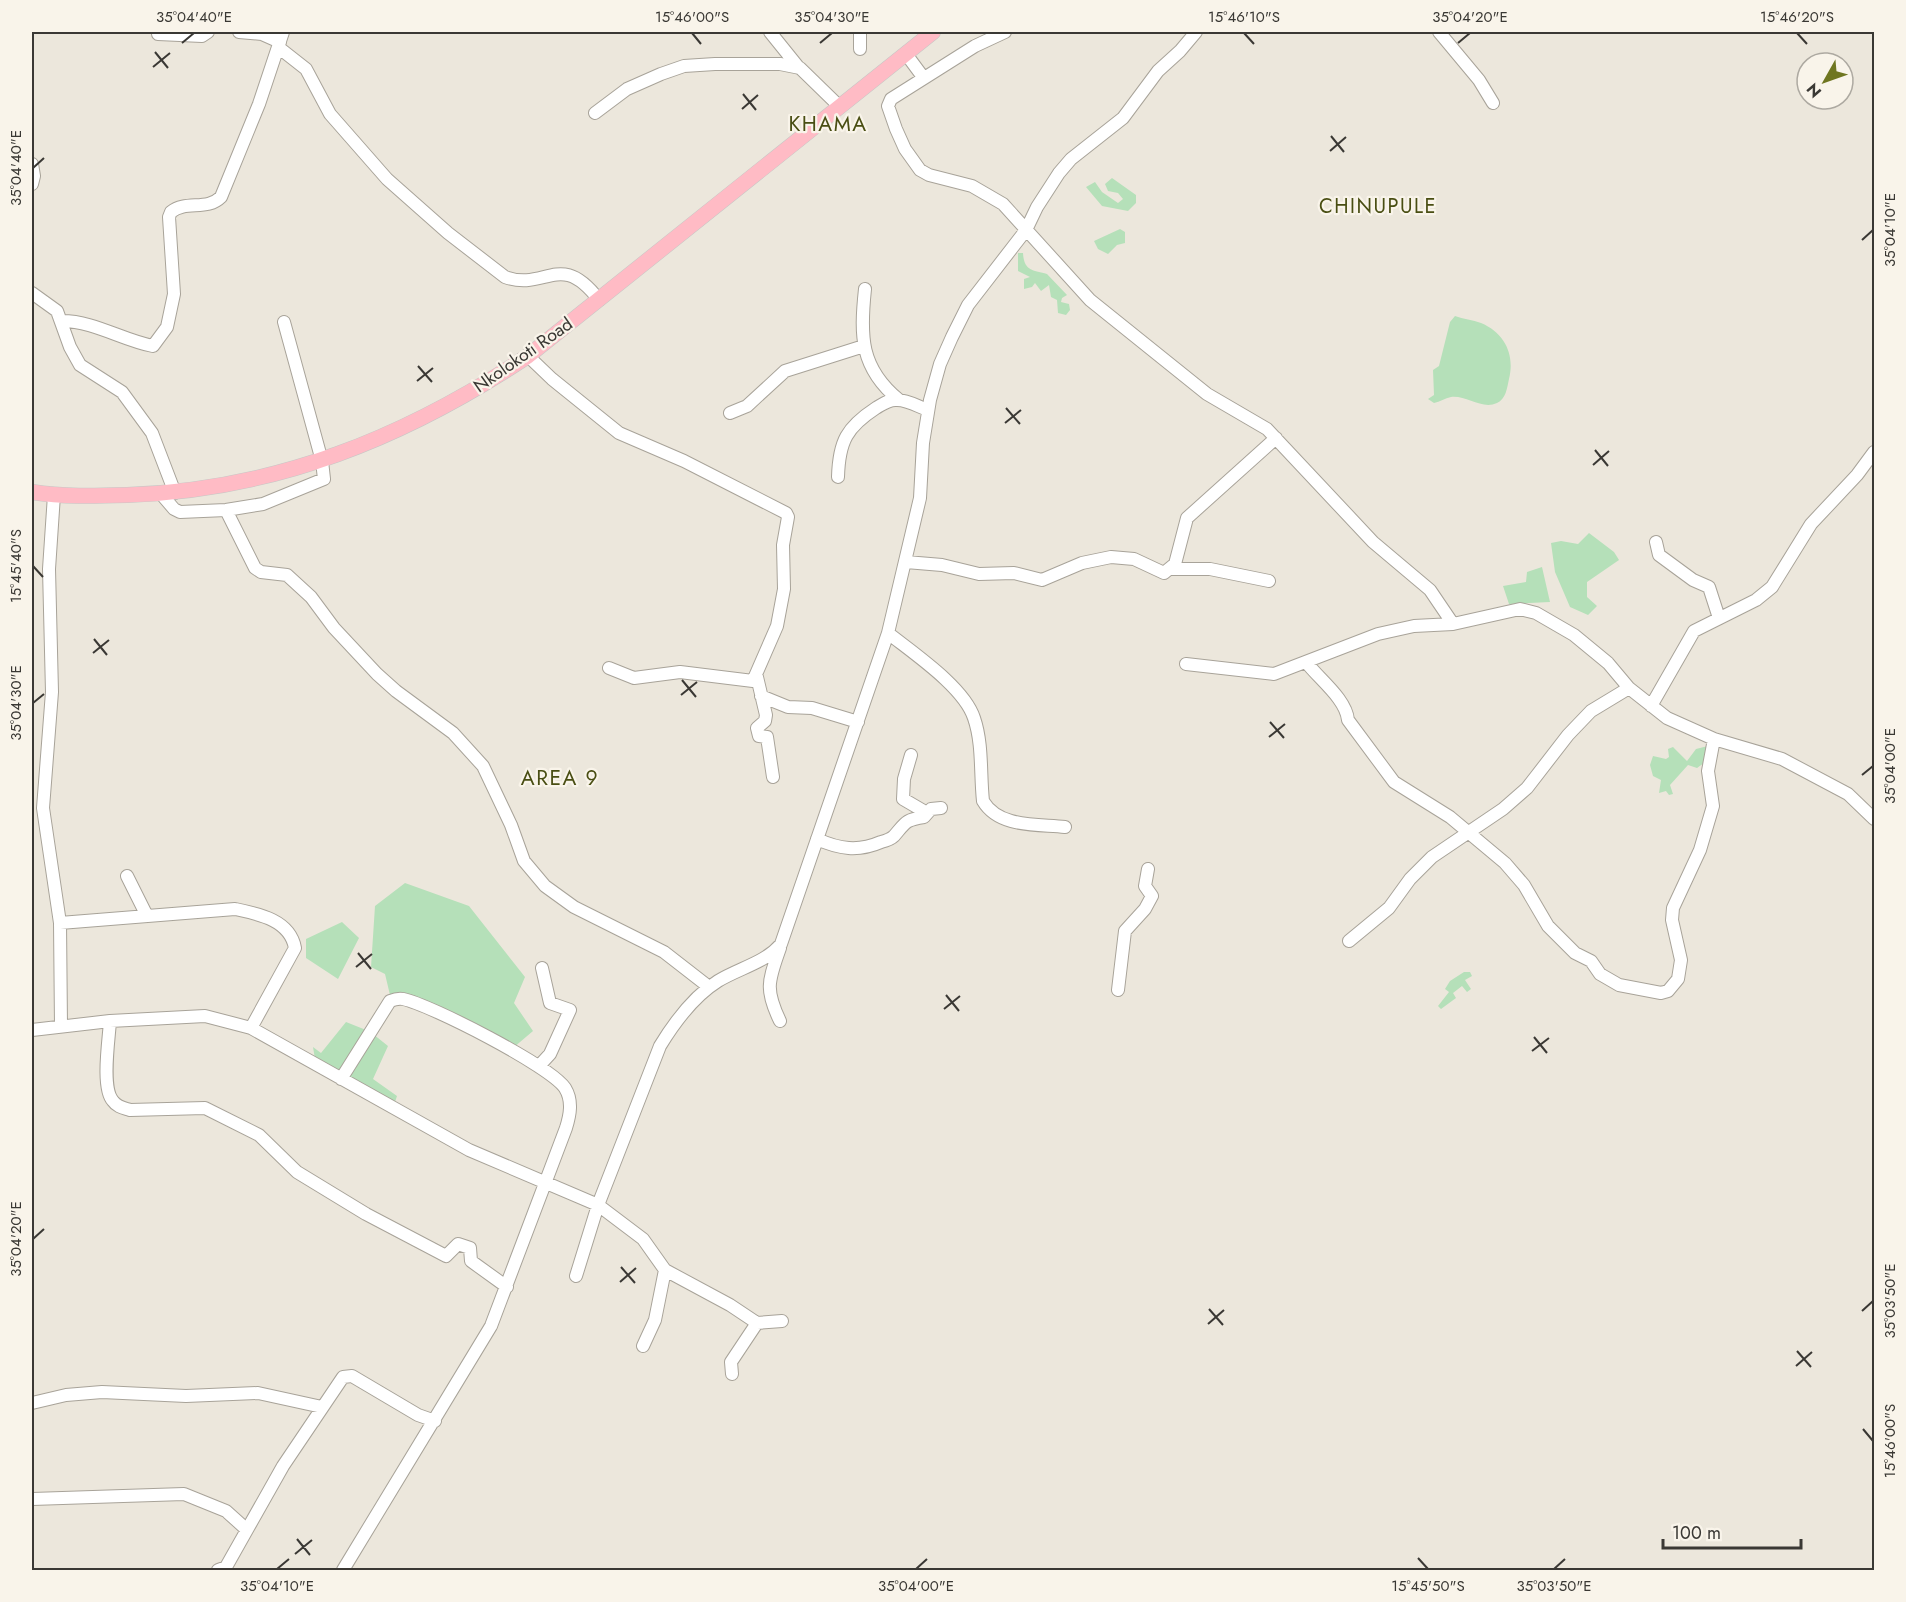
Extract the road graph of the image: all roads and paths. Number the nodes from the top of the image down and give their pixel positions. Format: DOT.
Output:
graph roads {
  1 [pos="208,32"];
  2 [pos="239,32"];
  3 [pos="770,32"];
  4 [pos="860,32"];
  5 [pos="933,32"];
  6 [pos="1196,32"];
  7 [pos="1439,32"];
  8 [pos="999,33"];
  9 [pos="158,34"];
  10 [pos="280,40"];
  11 [pos="860,49"];
  12 [pos="906,54"];
  13 [pos="800,68"];
  14 [pos="923,77"];
  15 [pos="1493,103"];
  16 [pos="839,106"];
  17 [pos="595,113"];
  18 [pos="32,164"];
  19 [pos="32,184"];
  20 [pos="1026,230"];
  21 [pos="865,289"];
  22 [pos="32,293"];
  23 [pos="599,300"];
  24 [pos="62,321"];
  25 [pos="284,322"];
  26 [pos="864,346"];
  27 [pos="528,356"];
  28 [pos="898,400"];
  29 [pos="928,410"];
  30 [pos="730,413"];
  31 [pos="1276,438"];
  32 [pos="1875,452"];
  33 [pos="322,461"];
  34 [pos="838,477"];
  35 [pos="32,492"];
  36 [pos="169,494"];
  37 [pos="54,495"];
  38 [pos="226,510"];
  39 [pos="1656,542"];
  40 [pos="906,562"];
  41 [pos="1172,569"];
  42 [pos="1269,581"];
  43 [pos="1719,618"];
  44 [pos="1453,624"];
  45 [pos="888,633"];
  46 [pos="1306,662"];
  47 [pos="1186,664"];
  48 [pos="609,668"];
  49 [pos="757,677"];
  50 [pos="1629,688"];
  51 [pos="761,696"];
  52 [pos="1651,706"];
  53 [pos="858,722"];
  54 [pos="1714,739"];
  55 [pos="911,755"];
  56 [pos="773,777"];
  57 [pos="941,807"];
  58 [pos="927,813"];
  59 [pos="1875,819"];
  60 [pos="1065,827"];
  61 [pos="1467,832"];
  62 [pos="817,839"];
  63 [pos="1148,869"];
  64 [pos="127,876"];
  65 [pos="147,916"];
  66 [pos="60,923"];
  67 [pos="1349,942"];
  68 [pos="781,944"];
  69 [pos="542,968"];
  70 [pos="709,987"];
  71 [pos="1118,990"];
  72 [pos="780,1020"];
  73 [pos="110,1021"];
  74 [pos="61,1026"];
  75 [pos="251,1028"];
  76 [pos="32,1030"];
  77 [pos="539,1066"];
  78 [pos="341,1079"];
  79 [pos="543,1184"];
  80 [pos="598,1206"];
  81 [pos="665,1270"];
  82 [pos="576,1276"];
  83 [pos="507,1287"];
  84 [pos="782,1321"];
  85 [pos="757,1323"];
  86 [pos="643,1346"];
  87 [pos="732,1374"];
  88 [pos="32,1403"];
  89 [pos="322,1407"];
  90 [pos="435,1421"];
  91 [pos="32,1499"];
  92 [pos="246,1529"];
  93 [pos="225,1569"];
  94 [pos="343,1570"];
  1 -- 9 [label="street"];
  2 -- 10 [label="street"];
  3 -- 13 [label="street"];
  4 -- 11 [label="street"];
  5 -- 12 [label="main road, Nkolokoti Road"];
  6 -- 20 [label="street"];
  7 -- 15 [label="street"];
  8 -- 14 [label="street"];
  10 -- 23 [label="street"];
  10 -- 24 [label="street"];
  12 -- 14 [label="street"];
  12 -- 16 [label="main road, Nkolokoti Road"];
  13 -- 16 [label="street"];
  13 -- 17 [label="street"];
  14 -- 20 [label="street"];
  16 -- 23 [label="main road, Nkolokoti Road"];
  18 -- 19 [label="street"];
  20 -- 29 [label="street"];
  20 -- 31 [label="street"];
  21 -- 26 [label="street"];
  22 -- 24 [label="street"];
  23 -- 27 [label="main road, Nkolokoti Road"];
  24 -- 36 [label="street"];
  25 -- 33 [label="street"];
  26 -- 28 [label="street"];
  26 -- 30 [label="street"];
  27 -- 33 [label="main road, Nkolokoti Road"];
  27 -- 49 [label="street"];
  28 -- 29 [label="street"];
  28 -- 34 [label="street"];
  29 -- 40 [label="street"];
  31 -- 41 [label="street"];
  31 -- 44 [label="street"];
  32 -- 43 [label="street"];
  33 -- 36 [label="main road, Nkolokoti Road"];
  33 -- 38 [label="street"];
  35 -- 37 [label="main road, Nkolokoti Road"];
  36 -- 37 [label="main road, Nkolokoti Road"];
  36 -- 38 [label="street"];
  37 -- 66 [label="street"];
  38 -- 70 [label="street"];
  39 -- 43 [label="street"];
  40 -- 41 [label="street"];
  40 -- 45 [label="street"];
  41 -- 42 [label="street"];
  43 -- 52 [label="street"];
  44 -- 46 [label="street"];
  44 -- 50 [label="street"];
  45 -- 53 [label="street"];
  45 -- 60 [label="street"];
  46 -- 47 [label="street"];
  46 -- 61 [label="street"];
  48 -- 49 [label="street"];
  49 -- 51 [label="street"];
  50 -- 52 [label="street"];
  50 -- 61 [label="street"];
  51 -- 53 [label="street"];
  51 -- 56 [label="street"];
  52 -- 54 [label="street"];
  53 -- 62 [label="street"];
  54 -- 59 [label="street"];
  54 -- 61 [label="street"];
  55 -- 58 [label="street"];
  57 -- 58 [label="street"];
  58 -- 62 [label="street"];
  61 -- 67 [label="street"];
  62 -- 68 [label="street"];
  63 -- 71 [label="street"];
  64 -- 65 [label="street"];
  65 -- 66 [label="street"];
  65 -- 75 [label="street"];
  66 -- 74 [label="street"];
  68 -- 70 [label="street"];
  68 -- 72 [label="street"];
  69 -- 77 [label="street"];
  70 -- 80 [label="street"];
  73 -- 74 [label="street"];
  73 -- 75 [label="street"];
  73 -- 83 [label="street"];
  74 -- 76 [label="street"];
  75 -- 78 [label="street"];
  77 -- 78 [label="street"];
  77 -- 79 [label="street"];
  78 -- 79 [label="street"];
  79 -- 80 [label="street"];
  79 -- 83 [label="street"];
  80 -- 81 [label="street"];
  80 -- 82 [label="street"];
  81 -- 85 [label="street"];
  81 -- 86 [label="street"];
  83 -- 90 [label="street"];
  84 -- 85 [label="street"];
  85 -- 87 [label="street"];
  88 -- 89 [label="street"];
  89 -- 90 [label="street"];
  89 -- 92 [label="street"];
  90 -- 94 [label="street"];
  91 -- 92 [label="street"];
  92 -- 93 [label="street"];
}
